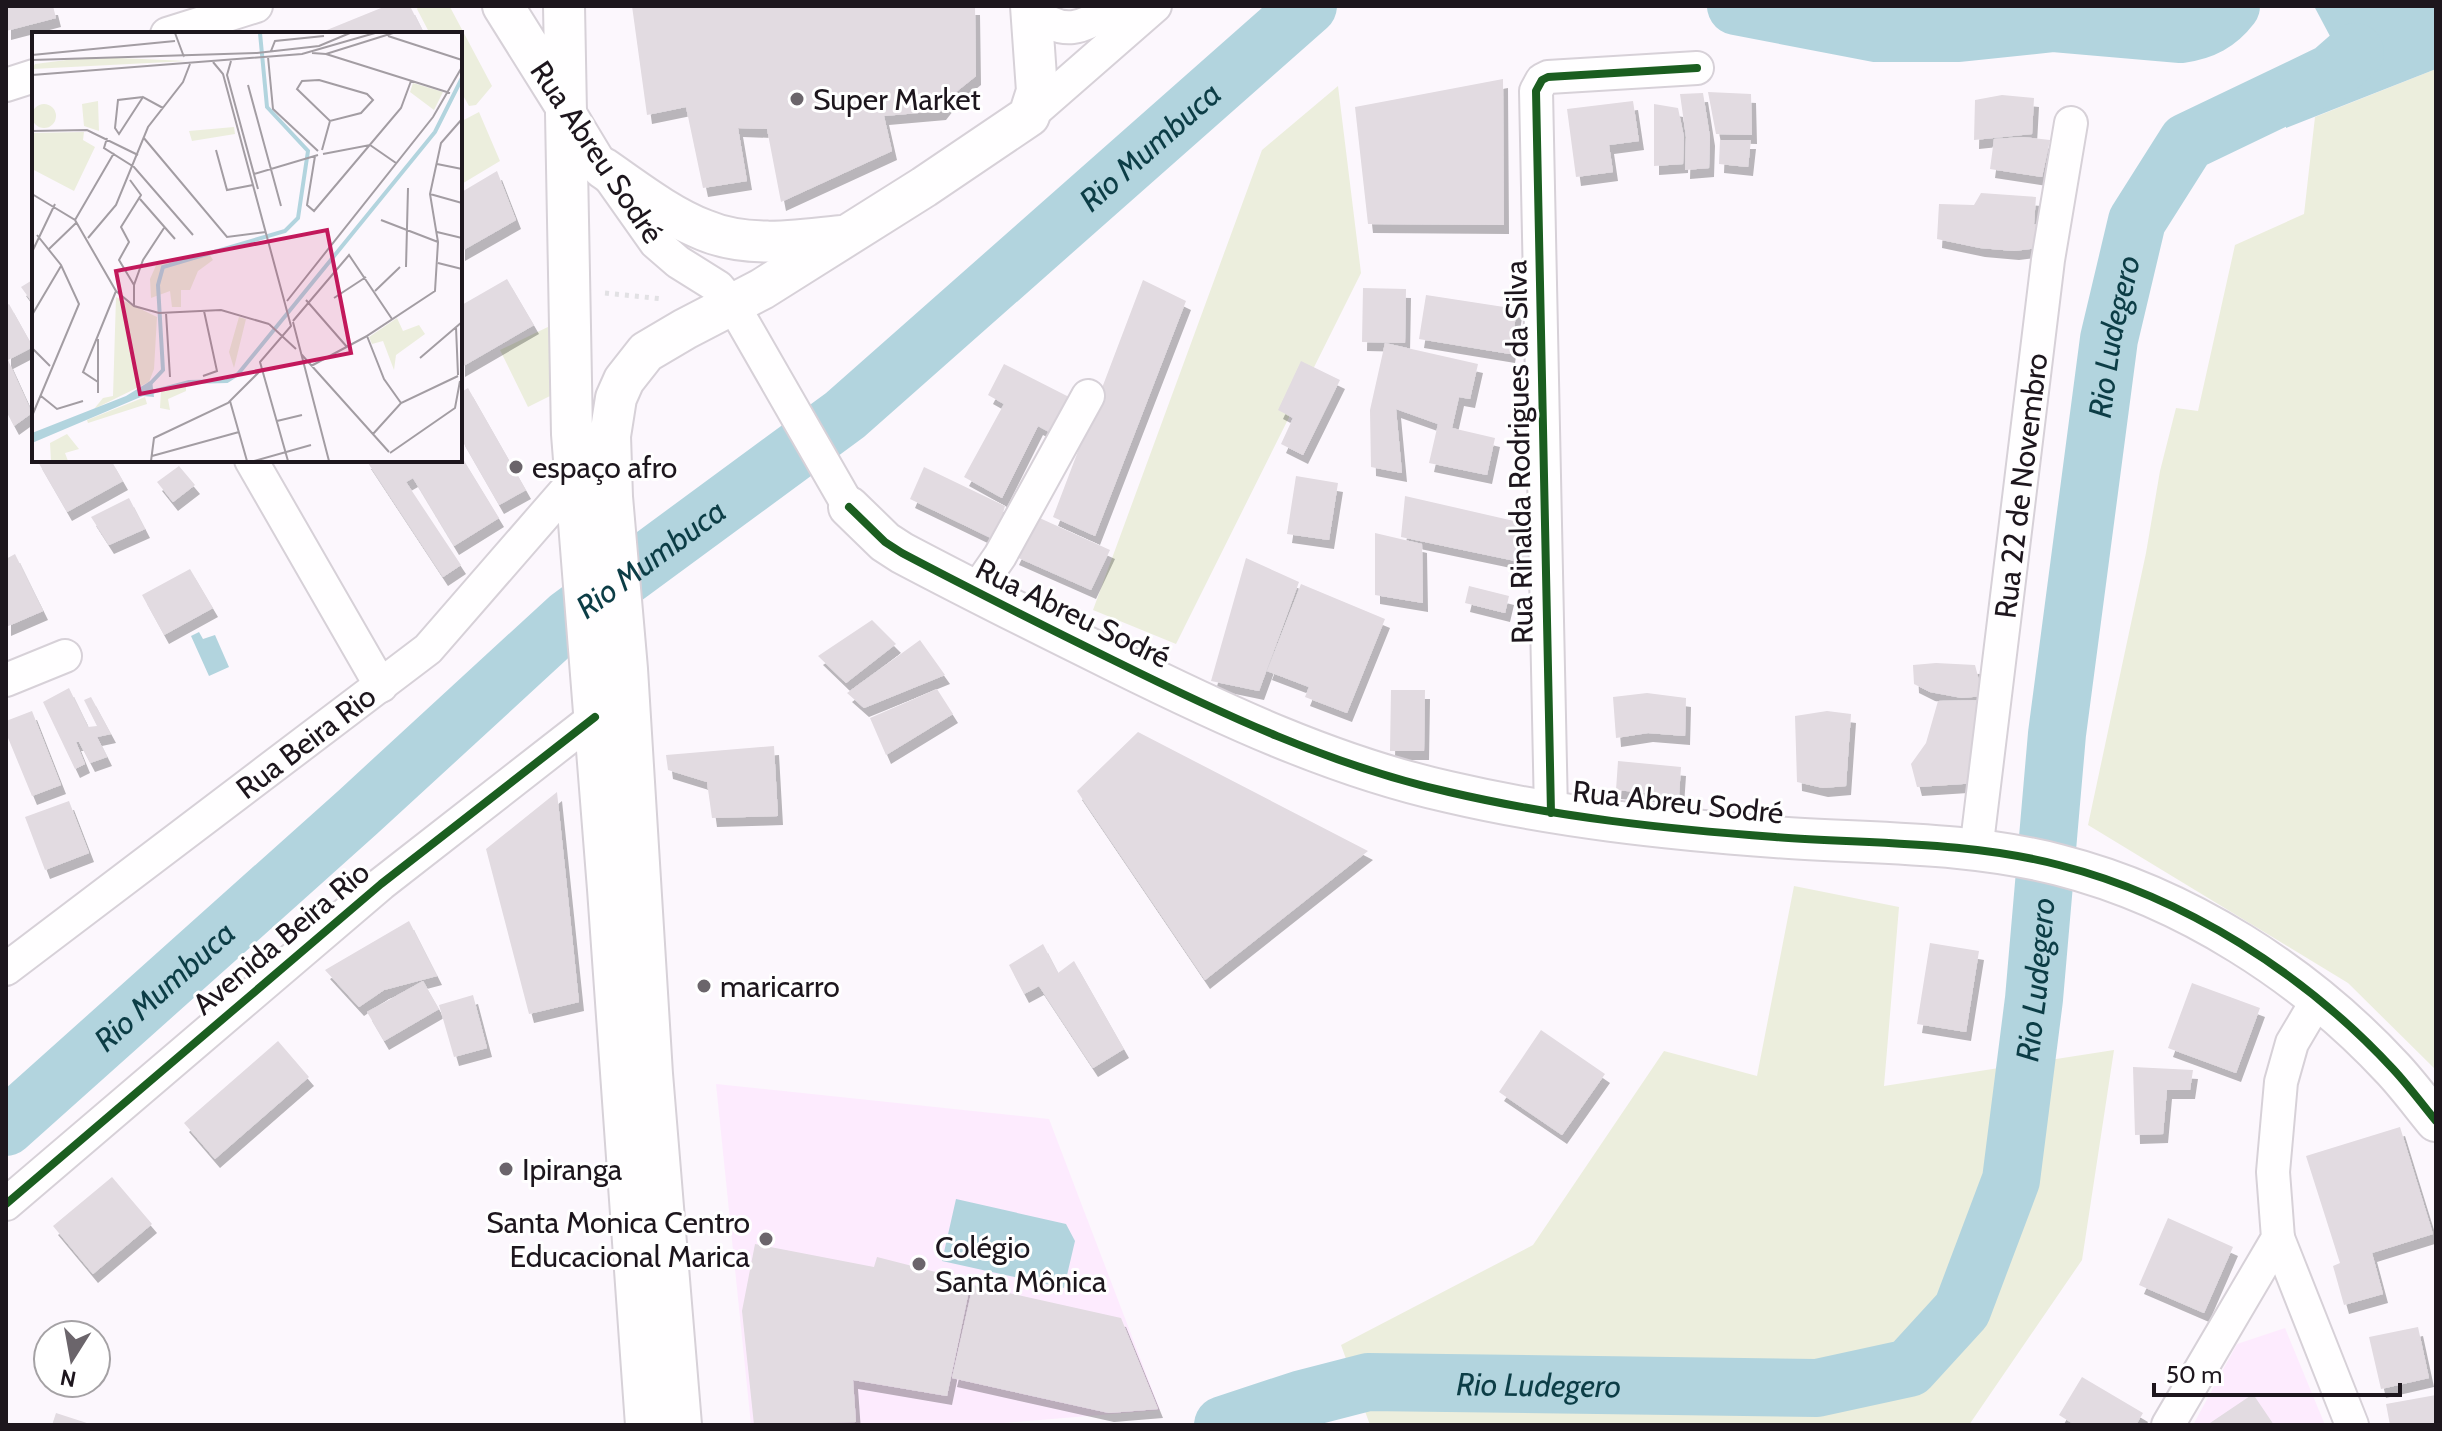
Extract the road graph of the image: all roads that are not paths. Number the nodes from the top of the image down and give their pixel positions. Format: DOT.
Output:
graph roads {
  1 [pos="256,6"];
  2 [pos="503,6"];
  3 [pos="564,6"];
  4 [pos="1113,6"];
  5 [pos="1155,6"];
  6 [pos="1031,8"];
  7 [pos="173,32"];
  8 [pos="1697,68"];
  9 [pos="565,105"];
  10 [pos="1029,116"];
  11 [pos="2071,123"];
  12 [pos="603,168"];
  13 [pos="847,235"];
  14 [pos="733,305"];
  15 [pos="1088,396"];
  16 [pos="252,462"];
  17 [pos="575,480"];
  18 [pos="849,507"];
  19 [pos="975,592"];
  20 [pos="65,656"];
  21 [pos="608,668"];
  22 [pos="6,680"];
  23 [pos="381,686"];
  24 [pos="595,717"];
  25 [pos="1551,813"];
  26 [pos="1976,851"];
  27 [pos="6,969"];
  28 [pos="2318,999"];
  29 [pos="2436,1121"];
  30 [pos="6,1204"];
  31 [pos="2278,1238"];
  32 [pos="646,1425"];
  33 [pos="681,1425"];
  34 [pos="2168,1425"];
  35 [pos="2352,1425"];
  1 -- 7 [label="street"];
  2 -- 9 [label="main road, Rua Abreu Sodré"];
  3 -- 9 [label="main road"];
  4 -- 6 [label="street"];
  5 -- 10 [label="street"];
  6 -- 10 [label="main road"];
  8 -- 25 [label="street, Rua Rinalda Rodrigues da Silva"];
  9 -- 12 [label="street, Rua Abreu Sodré"];
  9 -- 17 [label="main road"];
  10 -- 13 [label="main road"];
  11 -- 26 [label="street, Rua 22 de Novembro"];
  12 -- 13 [label="main road"];
  12 -- 14 [label="street, Rua Abreu Sodré"];
  13 -- 14 [label="main road"];
  14 -- 18 [label="street, Rua Abreu Sodré"];
  14 -- 21 [label="main road"];
  15 -- 19 [label="street"];
  16 -- 23 [label="street"];
  17 -- 21 [label="main road"];
  17 -- 23 [label="street, Rua Beira Rio"];
  18 -- 19 [label="main road, Rua Abreu Sodré"];
  19 -- 25 [label="main road, Rua Abreu Sodré"];
  20 -- 22 [label="street"];
  21 -- 24 [label="main road"];
  21 -- 33 [label="main road"];
  23 -- 27 [label="street, Rua Beira Rio"];
  24 -- 30 [label="street, Avenida Beira Rio"];
  24 -- 32 [label="main road"];
  25 -- 26 [label="main road, Rua Abreu Sodré"];
  26 -- 28 [label="main road, Rua Abreu Sodré"];
  28 -- 29 [label="main road, Rua Abreu Sodré"];
  28 -- 31 [label="street"];
  31 -- 34 [label="street"];
  31 -- 35 [label="street"];
}
